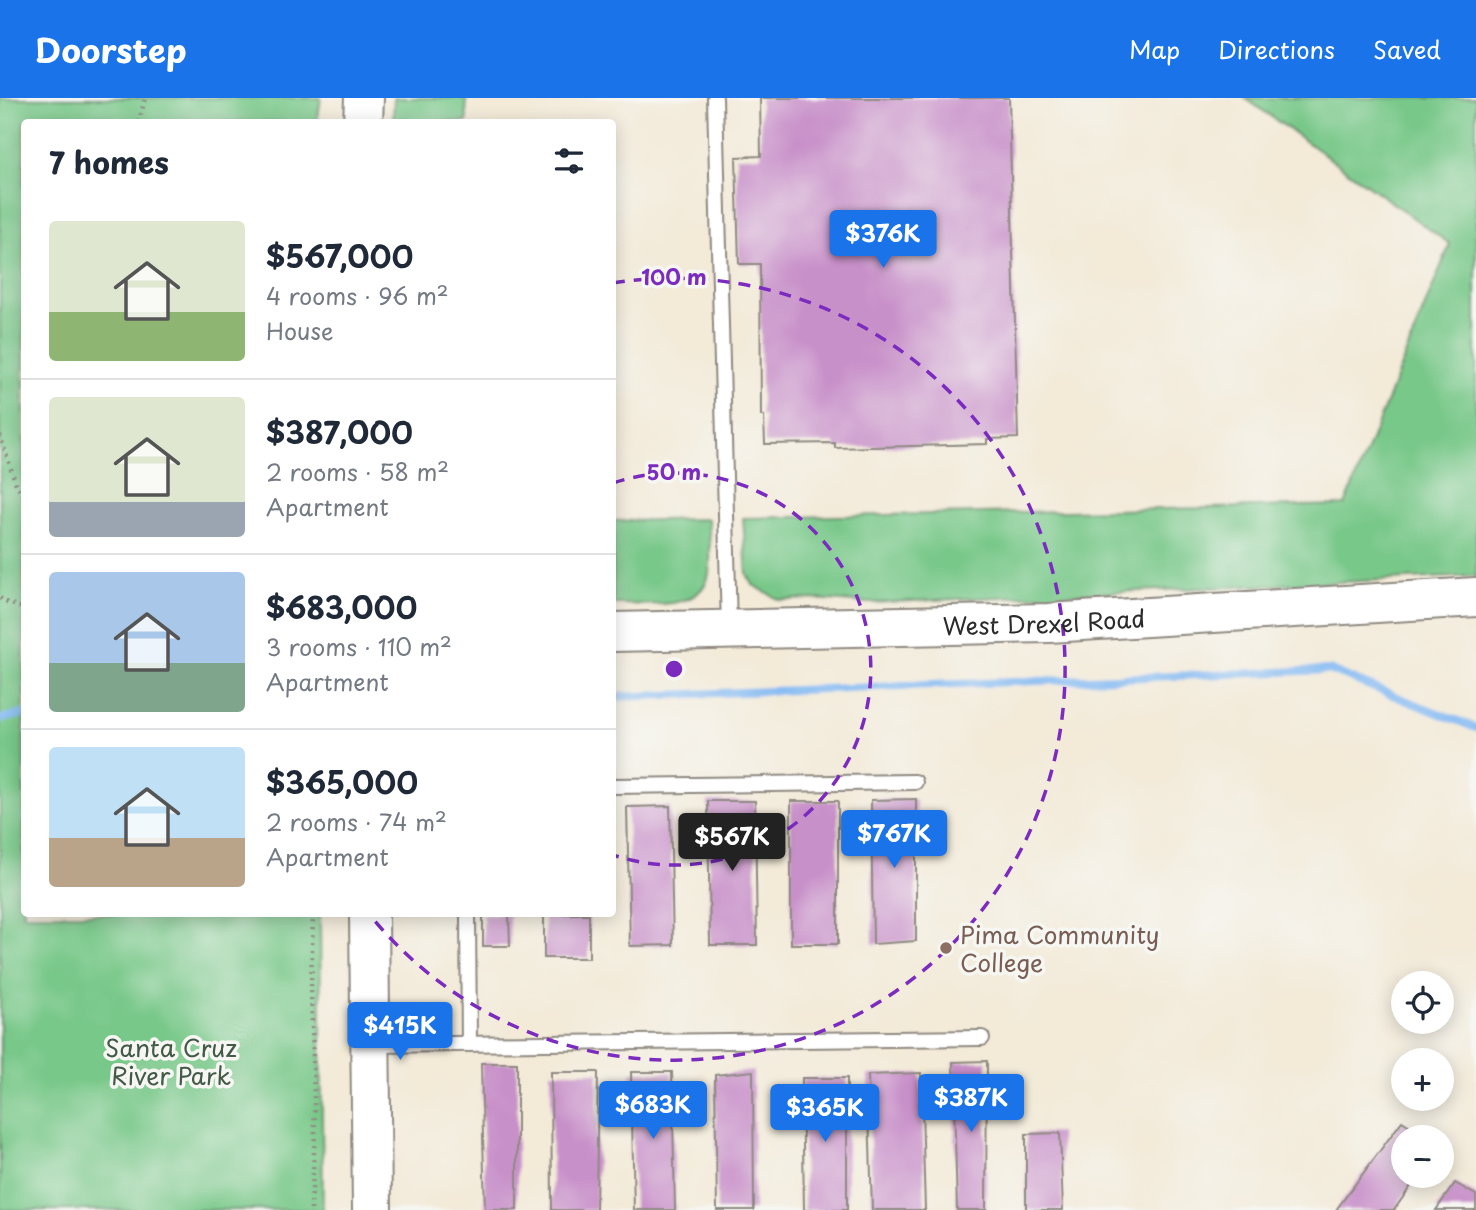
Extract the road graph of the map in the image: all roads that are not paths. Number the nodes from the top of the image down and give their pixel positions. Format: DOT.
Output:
graph roads {
  1 [pos="364,98"];
  2 [pos="715,98"];
  3 [pos="363,119"];
  4 [pos="1476,597"];
  5 [pos="729,630"];
  6 [pos="616,632"];
  7 [pos="915,782"];
  8 [pos="616,786"];
  9 [pos="369,917"];
  10 [pos="468,917"];
  11 [pos="982,1038"];
  12 [pos="469,1044"];
  13 [pos="370,1045"];
  14 [pos="372,1210"];
  1 -- 3 [label="street"];
  2 -- 5 [label="lane"];
  4 -- 5 [label="street, West Drexel Road"];
  5 -- 6 [label="street, West Drexel Road"];
  7 -- 8 [label="lane"];
  9 -- 13 [label="street"];
  10 -- 12 [label="lane"];
  11 -- 12 [label="lane"];
  12 -- 13 [label="lane"];
  13 -- 14 [label="street"];
}
